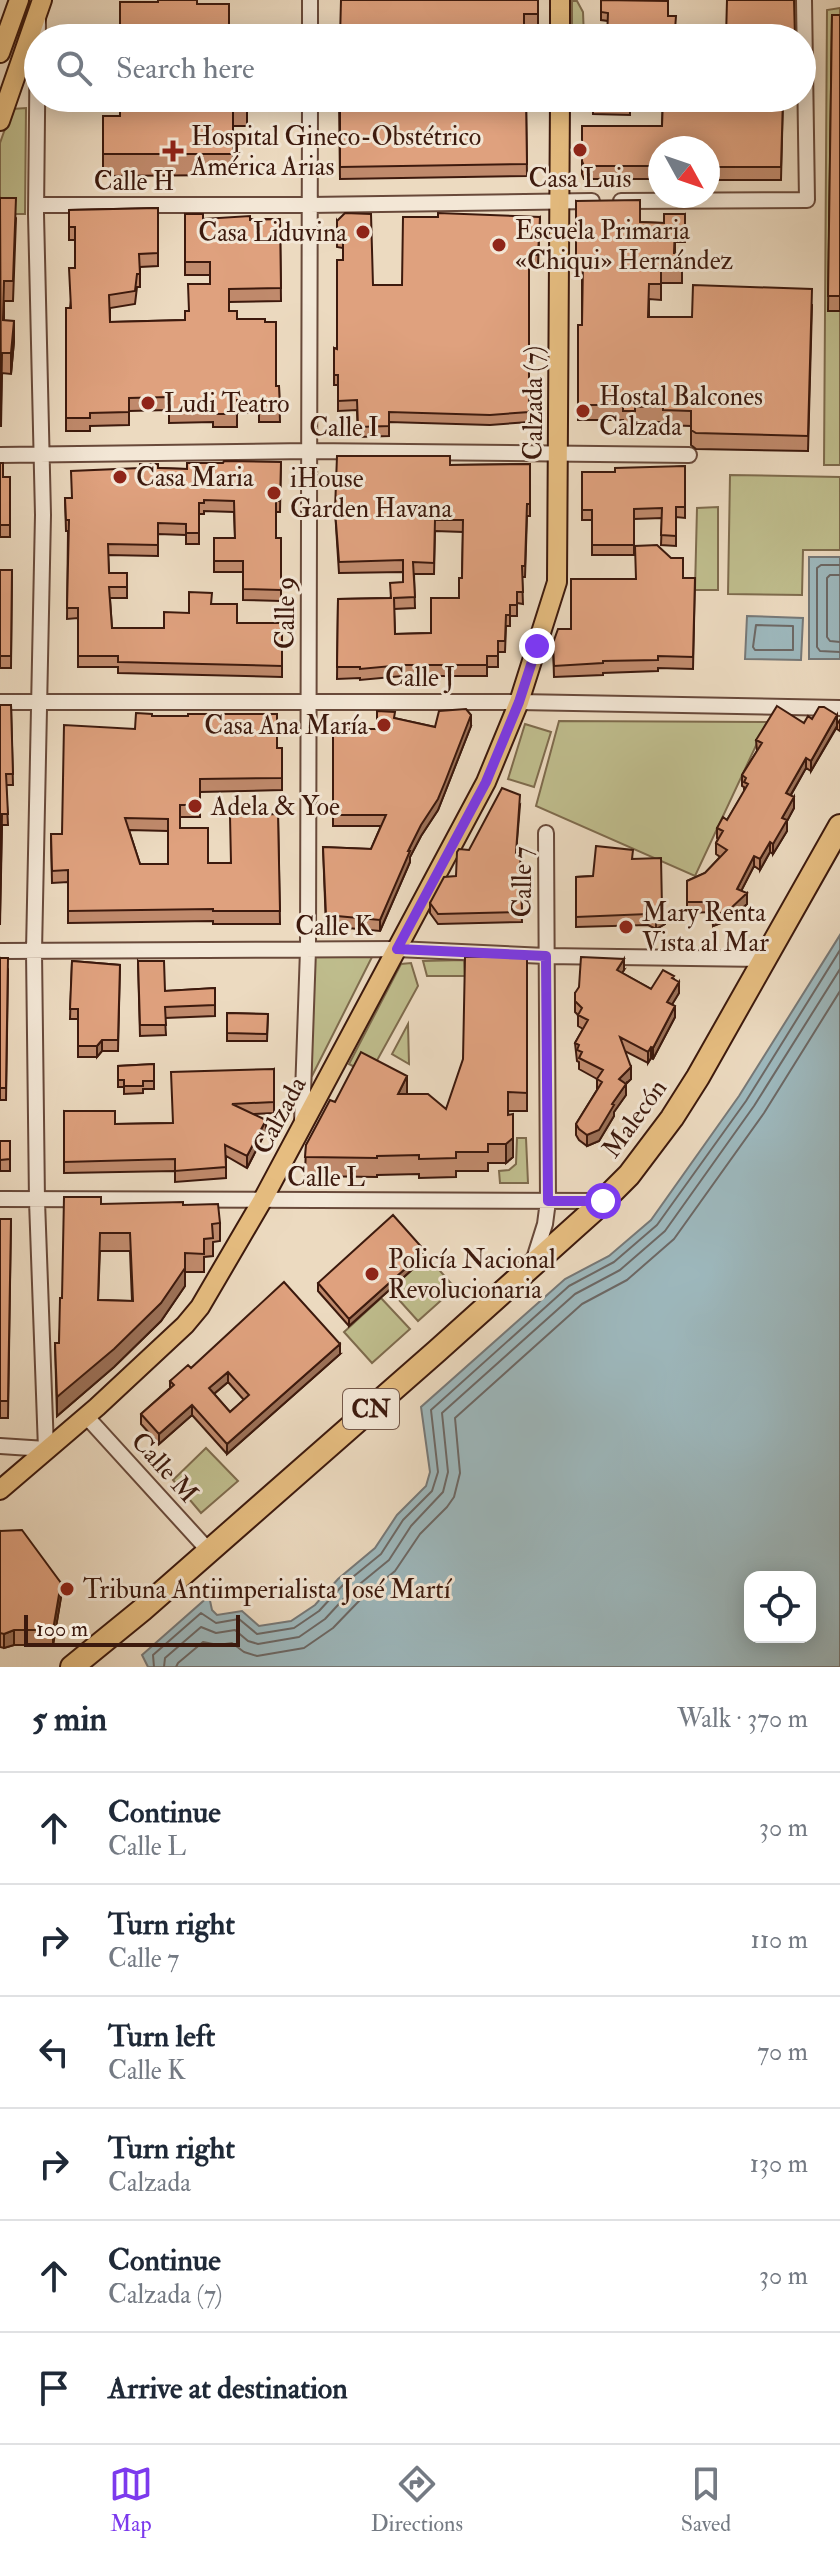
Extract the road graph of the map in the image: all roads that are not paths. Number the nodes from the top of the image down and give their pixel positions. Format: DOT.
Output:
graph roads {
  1 [pos="19,0"];
  2 [pos="310,0"];
  3 [pos="560,0"];
  4 [pos="804,0"];
  5 [pos="40,5"];
  6 [pos="33,24"];
  7 [pos="310,24"];
  8 [pos="560,24"];
  9 [pos="804,24"];
  10 [pos="24,51"];
  11 [pos="0,53"];
  12 [pos="38,112"];
  13 [pos="310,112"];
  14 [pos="560,112"];
  15 [pos="806,112"];
  16 [pos="0,121"];
  17 [pos="560,202"];
  18 [pos="37,205"];
  19 [pos="309,205"];
  20 [pos="308,451"];
  21 [pos="559,452"];
  22 [pos="42,454"];
  23 [pos="0,455"];
  24 [pos="689,455"];
  25 [pos="39,700"];
  26 [pos="309,700"];
  27 [pos="0,702"];
  28 [pos="519,702"];
  29 [pos="840,708"];
  30 [pos="840,826"];
  31 [pos="546,833"];
  32 [pos="397,949"];
  33 [pos="308,950"];
  34 [pos="0,951"];
  35 [pos="34,951"];
  36 [pos="546,956"];
  37 [pos="763,959"];
  38 [pos="301,1127"];
  39 [pos="0,1199"];
  40 [pos="37,1201"];
  41 [pos="262,1201"];
  42 [pos="548,1201"];
  43 [pos="603,1201"];
  44 [pos="532,1266"];
  45 [pos="86,1416"];
  46 [pos="0,1446"];
  47 [pos="46,1449"];
  48 [pos="0,1490"];
  49 [pos="209,1551"];
  50 [pos="72,1667"];
  1 -- 11 [label="main road"];
  2 -- 7 [label="street"];
  3 -- 8 [label="main road"];
  4 -- 9 [label="street, Calle H"];
  5 -- 6 [label="main road"];
  10 -- 16 [label="main road"];
  12 -- 18 [label="street"];
  13 -- 19 [label="street, Calle 9"];
  14 -- 17 [label="main road, Calzada (7)"];
  15 -- 17 [label="street, Calle H"];
  17 -- 19 [label="street, Calle H"];
  17 -- 21 [label="main road, Calzada (7)"];
  18 -- 19 [label="street, Calle H"];
  18 -- 22 [label="street"];
  19 -- 20 [label="street, Calle 9"];
  20 -- 21 [label="street, Calle I"];
  20 -- 22 [label="street, Calle I"];
  20 -- 26 [label="street, Calle 9"];
  21 -- 24 [label="street, Calle I"];
  21 -- 28 [label="main road, Calzada (7)"];
  22 -- 23 [label="street, Calle I"];
  22 -- 25 [label="street"];
  25 -- 26 [label="street, Calle J"];
  25 -- 27 [label="street, Calle J"];
  25 -- 35 [label="street"];
  26 -- 28 [label="street, Calle J"];
  26 -- 33 [label="street, Calle 9"];
  28 -- 29 [label="street, Calle J"];
  28 -- 32 [label="main road, Calzada"];
  30 -- 37 [label="highway, Malecón / CN"];
  31 -- 36 [label="street, Calle 7"];
  32 -- 33 [label="street, Calle K"];
  32 -- 36 [label="street, Calle K"];
  32 -- 38 [label="main road, Calzada"];
  33 -- 35 [label="street, Calle K"];
  33 -- 38 [label="street, Calle 9"];
  34 -- 35 [label="street, Calle K"];
  35 -- 40 [label="street"];
  36 -- 37 [label="street, Calle K"];
  36 -- 42 [label="street, Calle 7"];
  37 -- 43 [label="highway, Malecón / CN"];
  38 -- 41 [label="main road, Calzada"];
  39 -- 40 [label="street, Calle L"];
  40 -- 41 [label="street, Calle L"];
  40 -- 47 [label="street"];
  41 -- 42 [label="street, Calle L"];
  41 -- 45 [label="main road, Calzada"];
  42 -- 43 [label="street, Calle L"];
  42 -- 44 [label="street, Calle 7"];
  43 -- 44 [label="highway, Malecón / CN"];
  44 -- 49 [label="highway, Malecón / CN"];
  45 -- 47 [label="main road, Calzada"];
  45 -- 49 [label="street, Calle M"];
  46 -- 47 [label="street"];
  47 -- 48 [label="main road, Calzada"];
  49 -- 50 [label="highway, Malecón / CN"];
}
